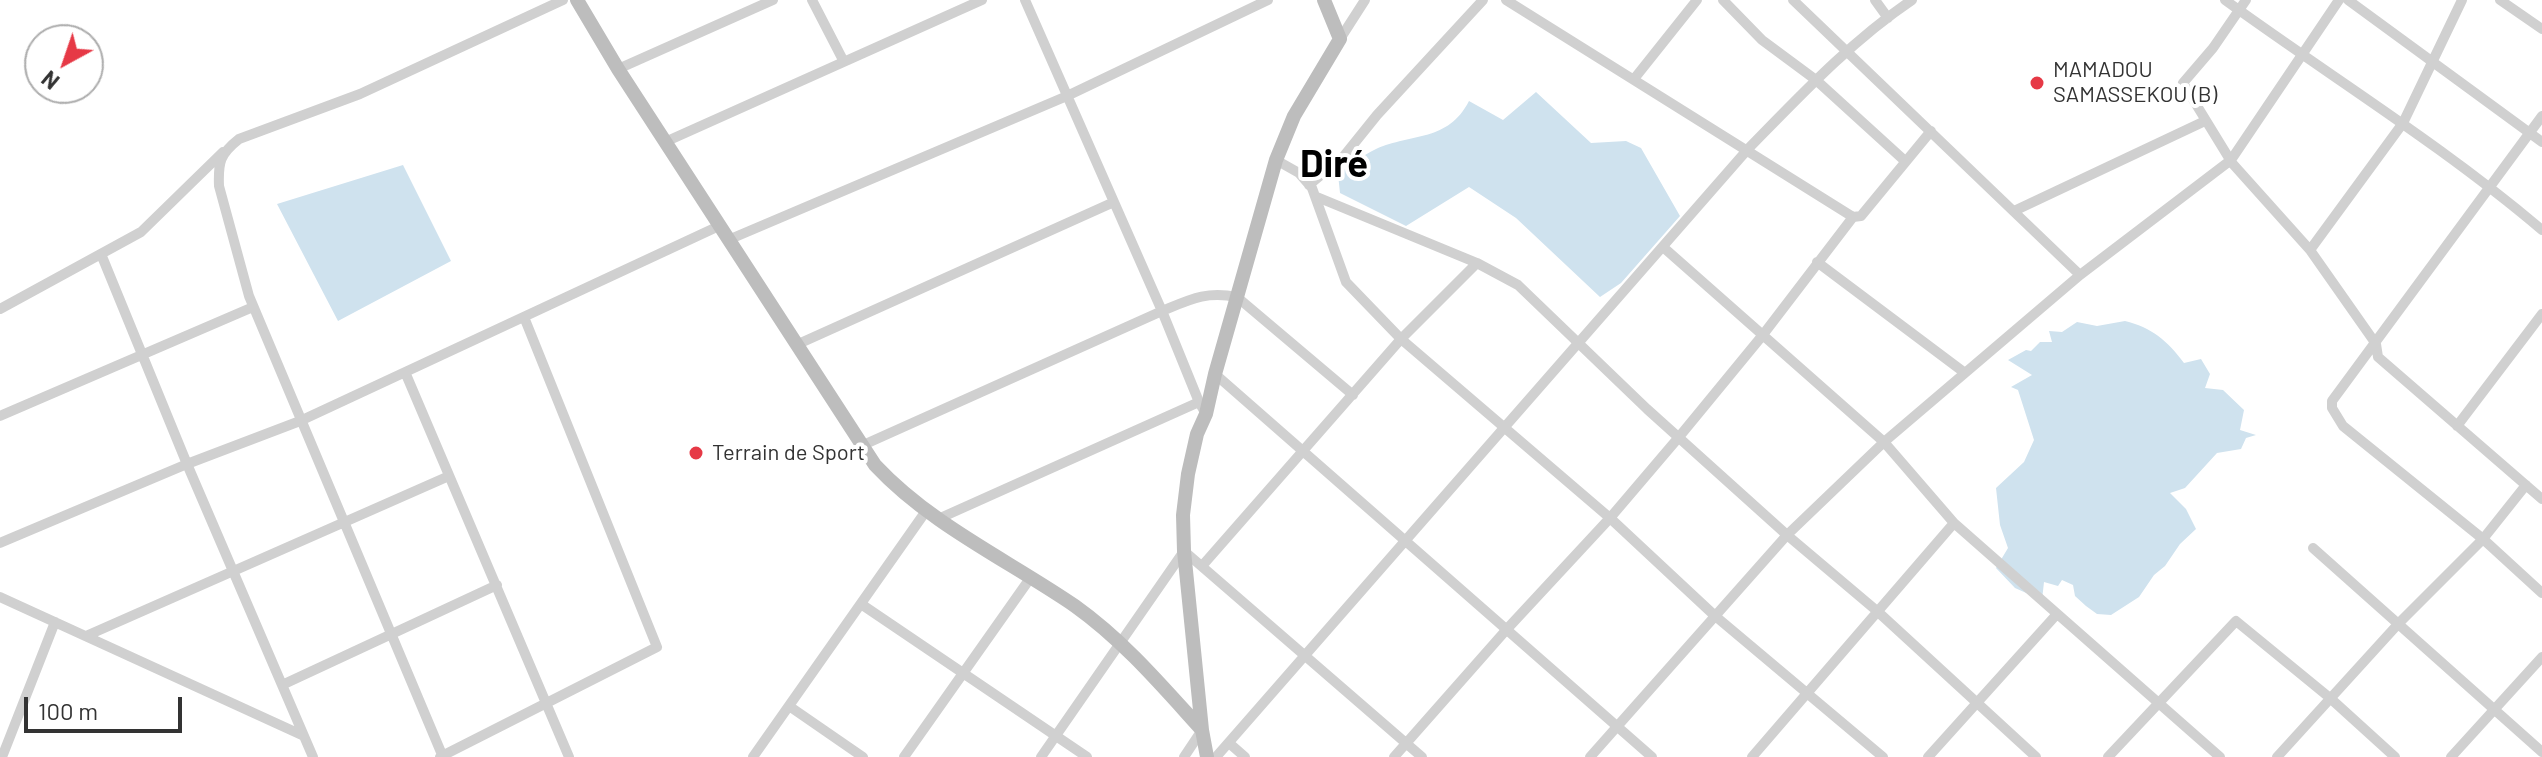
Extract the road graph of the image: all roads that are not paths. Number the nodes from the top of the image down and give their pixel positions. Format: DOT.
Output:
graph roads {
  1 [pos="563,0"];
  2 [pos="577,0"];
  3 [pos="773,0"];
  4 [pos="812,0"];
  5 [pos="982,0"];
  6 [pos="1025,0"];
  7 [pos="1268,0"];
  8 [pos="1324,0"];
  9 [pos="1365,0"];
  10 [pos="1483,0"];
  11 [pos="1506,0"];
  12 [pos="1697,0"];
  13 [pos="1723,0"];
  14 [pos="1793,0"];
  15 [pos="1875,0"];
  16 [pos="1912,0"];
  17 [pos="2225,0"];
  18 [pos="2246,0"];
  19 [pos="2339,0"];
  20 [pos="2348,0"];
  21 [pos="2462,0"];
  22 [pos="2500,0"];
  23 [pos="2239,10"];
  24 [pos="1888,18"];
  25 [pos="2542,29"];
  26 [pos="1340,39"];
  27 [pos="1847,52"];
  28 [pos="2302,55"];
  29 [pos="843,60"];
  30 [pos="2433,63"];
  31 [pos="618,69"];
  32 [pos="1634,79"];
  33 [pos="1816,80"];
  34 [pos="1067,96"];
  35 [pos="2542,116"];
  36 [pos="2205,121"];
  37 [pos="2403,123"];
  38 [pos="1931,131"];
  39 [pos="2530,132"];
  40 [pos="665,142"];
  41 [pos="2542,142"];
  42 [pos="1748,149"];
  43 [pos="224,151"];
  44 [pos="1276,160"];
  45 [pos="2231,160"];
  46 [pos="1905,161"];
  47 [pos="1309,185"];
  48 [pos="2491,187"];
  49 [pos="1317,197"];
  50 [pos="1114,202"];
  51 [pos="2014,211"];
  52 [pos="1853,217"];
  53 [pos="719,226"];
  54 [pos="2542,230"];
  55 [pos="728,240"];
  56 [pos="1663,247"];
  57 [pos="2310,250"];
  58 [pos="101,254"];
  59 [pos="1817,262"];
  60 [pos="1477,263"];
  61 [pos="2080,275"];
  62 [pos="1237,297"];
  63 [pos="253,307"];
  64 [pos="0,309"];
  65 [pos="1162,311"];
  66 [pos="2542,314"];
  67 [pos="524,317"];
  68 [pos="1762,336"];
  69 [pos="1401,339"];
  70 [pos="1579,343"];
  71 [pos="2376,344"];
  72 [pos="796,345"];
  73 [pos="143,356"];
  74 [pos="405,372"];
  75 [pos="1965,373"];
  76 [pos="1215,374"];
  77 [pos="1353,395"];
  78 [pos="1203,408"];
  79 [pos="0,416"];
  80 [pos="300,421"];
  81 [pos="2457,426"];
  82 [pos="1504,429"];
  83 [pos="1679,437"];
  84 [pos="1884,442"];
  85 [pos="861,446"];
  86 [pos="1304,452"];
  87 [pos="187,464"];
  88 [pos="449,476"];
  89 [pos="2526,485"];
  90 [pos="2542,499"];
  91 [pos="932,515"];
  92 [pos="1610,518"];
  93 [pos="1954,523"];
  94 [pos="344,524"];
  95 [pos="1787,535"];
  96 [pos="2483,539"];
  97 [pos="1406,540"];
  98 [pos="0,543"];
  99 [pos="2313,548"];
  100 [pos="1184,551"];
  101 [pos="1202,566"];
  102 [pos="233,571"];
  103 [pos="1031,577"];
  104 [pos="497,585"];
  105 [pos="2542,593"];
  106 [pos="0,597"];
  107 [pos="861,604"];
  108 [pos="1877,611"];
  109 [pos="2057,614"];
  110 [pos="1714,615"];
  111 [pos="55,622"];
  112 [pos="2399,623"];
  113 [pos="1507,629"];
  114 [pos="391,634"];
  115 [pos="86,636"];
  116 [pos="1121,642"];
  117 [pos="1305,655"];
  118 [pos="2542,657"];
  119 [pos="963,673"];
  120 [pos="282,685"];
  121 [pos="1808,692"];
  122 [pos="2330,698"];
  123 [pos="547,703"];
  124 [pos="1976,704"];
  125 [pos="2158,704"];
  126 [pos="789,706"];
  127 [pos="2494,709"];
  128 [pos="1615,726"];
  129 [pos="1202,730"];
  130 [pos="304,736"];
  131 [pos="1056,736"];
  132 [pos="1229,743"];
  133 [pos="1406,743"];
  134 [pos="2542,752"];
  135 [pos="2,757"];
  136 [pos="313,757"];
  137 [pos="442,757"];
  138 [pos="569,757"];
  139 [pos="753,757"];
  140 [pos="863,757"];
  141 [pos="904,757"];
  142 [pos="1041,757"];
  143 [pos="1087,757"];
  144 [pos="1184,757"];
  145 [pos="1207,757"];
  146 [pos="1216,757"];
  147 [pos="1245,757"];
  148 [pos="1394,757"];
  149 [pos="1422,757"];
  150 [pos="1590,757"];
  151 [pos="1652,757"];
  152 [pos="1752,757"];
  153 [pos="1883,757"];
  154 [pos="1928,757"];
  155 [pos="2036,757"];
  156 [pos="2108,757"];
  157 [pos="2220,757"];
  158 [pos="2277,757"];
  159 [pos="2395,757"];
  160 [pos="2451,757"];
  1 -- 43 [label="street"];
  2 -- 31 [label="main road"];
  3 -- 31 [label="street"];
  4 -- 29 [label="street"];
  5 -- 29 [label="street"];
  6 -- 34 [label="street"];
  7 -- 34 [label="street"];
  8 -- 26 [label="main road"];
  9 -- 26 [label="street"];
  10 -- 47 [label="street"];
  11 -- 32 [label="street"];
  12 -- 32 [label="street"];
  13 -- 33 [label="street"];
  14 -- 27 [label="street"];
  15 -- 24 [label="street"];
  16 -- 24 [label="street"];
  17 -- 23 [label="street"];
  18 -- 23 [label="street"];
  19 -- 28 [label="street"];
  20 -- 30 [label="street"];
  21 -- 30 [label="street"];
  22 -- 25 [label="street"];
  23 -- 28 [label="street"];
  23 -- 36 [label="street"];
  24 -- 27 [label="street"];
  26 -- 44 [label="main road"];
  27 -- 33 [label="street"];
  27 -- 38 [label="street"];
  28 -- 37 [label="street"];
  28 -- 45 [label="street"];
  29 -- 40 [label="street"];
  30 -- 37 [label="street"];
  30 -- 39 [label="street"];
  31 -- 40 [label="main road"];
  32 -- 42 [label="street"];
  33 -- 42 [label="street"];
  33 -- 46 [label="street"];
  34 -- 50 [label="street"];
  34 -- 55 [label="street"];
  35 -- 39 [label="street"];
  36 -- 45 [label="street"];
  36 -- 51 [label="street"];
  37 -- 48 [label="street"];
  37 -- 57 [label="street"];
  38 -- 46 [label="street"];
  38 -- 51 [label="street"];
  39 -- 41 [label="street"];
  39 -- 48 [label="street"];
  40 -- 53 [label="main road"];
  42 -- 52 [label="street"];
  42 -- 56 [label="street"];
  43 -- 58 [label="street"];
  43 -- 63 [label="street"];
  44 -- 47 [label="street"];
  44 -- 62 [label="main road"];
  45 -- 57 [label="street"];
  45 -- 61 [label="street"];
  46 -- 52 [label="street"];
  47 -- 49 [label="street"];
  48 -- 54 [label="street"];
  48 -- 71 [label="street"];
  49 -- 60 [label="street"];
  49 -- 69 [label="street"];
  50 -- 65 [label="street"];
  50 -- 72 [label="street"];
  51 -- 61 [label="street"];
  52 -- 59 [label="street"];
  53 -- 55 [label="main road"];
  53 -- 67 [label="street"];
  55 -- 72 [label="main road"];
  56 -- 68 [label="street"];
  56 -- 70 [label="street"];
  57 -- 71 [label="street"];
  58 -- 64 [label="street"];
  58 -- 73 [label="street"];
  59 -- 68 [label="street"];
  59 -- 75 [label="street"];
  60 -- 69 [label="street"];
  60 -- 70 [label="street"];
  61 -- 75 [label="street"];
  62 -- 65 [label="street"];
  62 -- 76 [label="main road"];
  62 -- 77 [label="street"];
  63 -- 73 [label="street"];
  63 -- 80 [label="street"];
  65 -- 78 [label="street"];
  65 -- 85 [label="street"];
  66 -- 81 [label="street"];
  67 -- 74 [label="street"];
  67 -- 123 [label="street"];
  68 -- 83 [label="street"];
  68 -- 84 [label="street"];
  69 -- 77 [label="street"];
  69 -- 82 [label="street"];
  70 -- 82 [label="street"];
  70 -- 83 [label="street"];
  71 -- 81 [label="street"];
  71 -- 96 [label="street"];
  72 -- 85 [label="main road"];
  73 -- 79 [label="street"];
  73 -- 87 [label="street"];
  74 -- 80 [label="street"];
  74 -- 88 [label="street"];
  75 -- 84 [label="street"];
  76 -- 78 [label="main road"];
  76 -- 86 [label="street"];
  77 -- 86 [label="street"];
  78 -- 91 [label="street"];
  78 -- 100 [label="main road"];
  80 -- 87 [label="street"];
  80 -- 94 [label="street"];
  81 -- 89 [label="street"];
  82 -- 92 [label="street"];
  82 -- 97 [label="street"];
  83 -- 92 [label="street"];
  83 -- 95 [label="street"];
  84 -- 93 [label="street"];
  84 -- 95 [label="street"];
  85 -- 91 [label="main road"];
  86 -- 97 [label="street"];
  86 -- 101 [label="street"];
  87 -- 98 [label="street"];
  87 -- 102 [label="street"];
  88 -- 94 [label="street"];
  88 -- 104 [label="street"];
  89 -- 90 [label="street"];
  89 -- 96 [label="street"];
  91 -- 103 [label="main road"];
  91 -- 107 [label="street"];
  92 -- 110 [label="street"];
  92 -- 113 [label="street"];
  93 -- 108 [label="street"];
  93 -- 109 [label="street"];
  94 -- 102 [label="street"];
  94 -- 114 [label="street"];
  95 -- 108 [label="street"];
  95 -- 110 [label="street"];
  96 -- 105 [label="street"];
  96 -- 112 [label="street"];
  97 -- 113 [label="street"];
  97 -- 117 [label="street"];
  99 -- 112 [label="street"];
  100 -- 101 [label="street"];
  100 -- 116 [label="street"];
  100 -- 129 [label="main road"];
  101 -- 117 [label="street"];
  102 -- 115 [label="street"];
  102 -- 120 [label="street"];
  103 -- 116 [label="main road"];
  103 -- 119 [label="street"];
  104 -- 114 [label="street"];
  104 -- 123 [label="street"];
  106 -- 111 [label="street"];
  107 -- 119 [label="street"];
  107 -- 126 [label="street"];
  108 -- 121 [label="street"];
  108 -- 124 [label="street"];
  109 -- 124 [label="street"];
  109 -- 125 [label="street"];
  110 -- 121 [label="street"];
  110 -- 128 [label="street"];
  111 -- 115 [label="street"];
  111 -- 135 [label="street"];
  112 -- 122 [label="street"];
  112 -- 127 [label="street"];
  113 -- 128 [label="street"];
  113 -- 133 [label="street"];
  114 -- 120 [label="street"];
  114 -- 137 [label="street"];
  115 -- 130 [label="street"];
  116 -- 129 [label="main road"];
  116 -- 131 [label="street"];
  117 -- 132 [label="street"];
  117 -- 133 [label="street"];
  118 -- 127 [label="street"];
  119 -- 131 [label="street"];
  119 -- 141 [label="street"];
  120 -- 130 [label="street"];
  121 -- 152 [label="street"];
  121 -- 153 [label="street"];
  122 -- 125 [label="street"];
  122 -- 158 [label="street"];
  122 -- 159 [label="street"];
  123 -- 137 [label="street"];
  123 -- 138 [label="street"];
  124 -- 154 [label="street"];
  124 -- 155 [label="street"];
  125 -- 156 [label="street"];
  125 -- 157 [label="street"];
  126 -- 139 [label="street"];
  126 -- 140 [label="street"];
  127 -- 134 [label="street"];
  127 -- 160 [label="street"];
  128 -- 150 [label="street"];
  128 -- 151 [label="street"];
  129 -- 144 [label="street"];
  129 -- 145 [label="main road"];
  130 -- 136 [label="street"];
  131 -- 142 [label="street"];
  131 -- 143 [label="street"];
  132 -- 146 [label="street"];
  132 -- 147 [label="street"];
  133 -- 148 [label="street"];
  133 -- 149 [label="street"];
}
